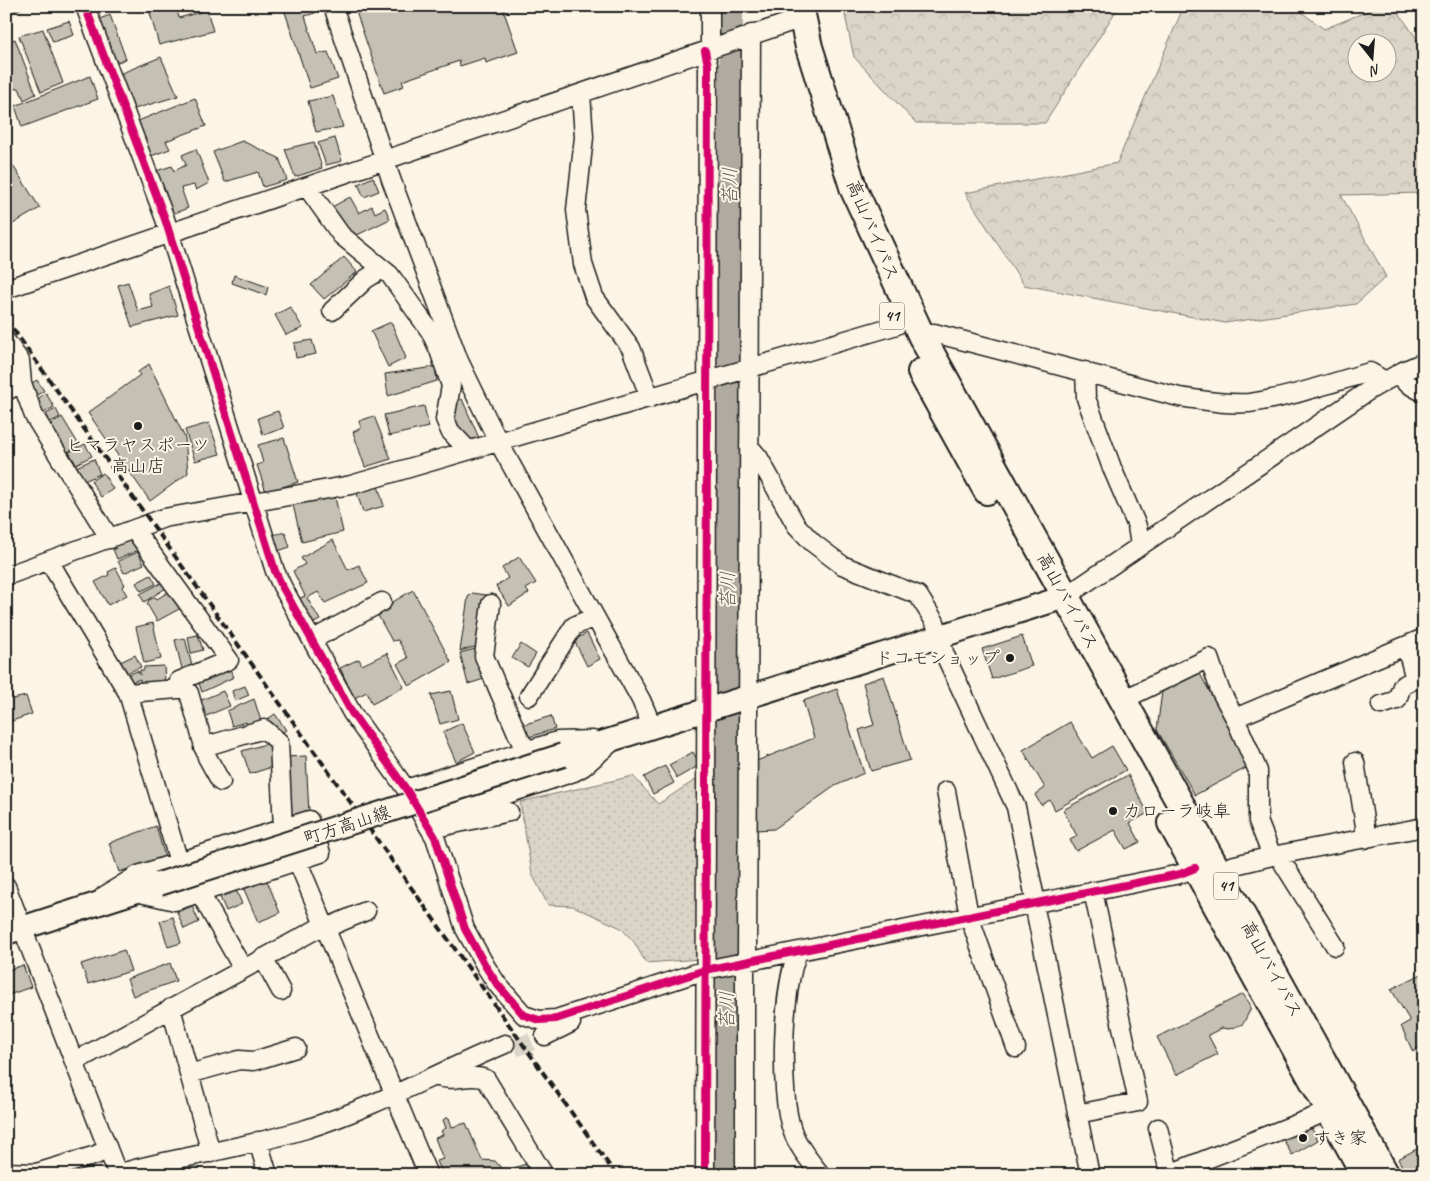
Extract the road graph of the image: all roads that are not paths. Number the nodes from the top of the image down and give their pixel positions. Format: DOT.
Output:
graph roads {
  1 [pos="85,6"];
  2 [pos="333,6"];
  3 [pos="710,6"];
  4 [pos="793,13"];
  5 [pos="749,35"];
  6 [pos="710,49"];
  7 [pos="581,94"];
  8 [pos="385,159"];
  9 [pos="307,187"];
  10 [pos="170,233"];
  11 [pos="382,269"];
  12 [pos="6,289"];
  13 [pos="332,311"];
  14 [pos="896,325"];
  15 [pos="922,337"];
  16 [pos="6,341"];
  17 [pos="1424,362"];
  18 [pos="748,369"];
  19 [pos="1085,370"];
  20 [pos="710,380"];
  21 [pos="1385,381"];
  22 [pos="1406,383"];
  23 [pos="14,387"];
  24 [pos="1424,393"];
  25 [pos="650,398"];
  26 [pos="498,441"];
  27 [pos="749,446"];
  28 [pos="468,450"];
  29 [pos="254,502"];
  30 [pos="134,529"];
  31 [pos="110,539"];
  32 [pos="1140,546"];
  33 [pos="49,561"];
  34 [pos="6,576"];
  35 [pos="1059,600"];
  36 [pos="382,602"];
  37 [pos="491,604"];
  38 [pos="594,617"];
  39 [pos="941,637"];
  40 [pos="1424,638"];
  41 [pos="312,640"];
  42 [pos="1406,646"];
  43 [pos="1419,677"];
  44 [pos="178,688"];
  45 [pos="128,693"];
  46 [pos="1134,695"];
  47 [pos="529,696"];
  48 [pos="746,699"];
  49 [pos="1381,705"];
  50 [pos="708,710"];
  51 [pos="1235,718"];
  52 [pos="653,728"];
  53 [pos="614,740"];
  54 [pos="203,747"];
  55 [pos="528,750"];
  56 [pos="1355,762"];
  57 [pos="221,782"];
  58 [pos="406,789"];
  59 [pos="946,791"];
  60 [pos="509,812"];
  61 [pos="428,825"];
  62 [pos="1424,828"];
  63 [pos="284,829"];
  64 [pos="1365,839"];
  65 [pos="1275,856"];
  66 [pos="179,862"];
  67 [pos="298,862"];
  68 [pos="1207,870"];
  69 [pos="6,886"];
  70 [pos="1093,891"];
  71 [pos="136,892"];
  72 [pos="200,893"];
  73 [pos="1035,903"];
  74 [pos="82,909"];
  75 [pos="366,911"];
  76 [pos="969,916"];
  77 [pos="325,927"];
  78 [pos="14,930"];
  79 [pos="1335,946"];
  80 [pos="798,952"];
  81 [pos="263,958"];
  82 [pos="744,962"];
  83 [pos="243,969"];
  84 [pos="707,969"];
  85 [pos="281,991"];
  86 [pos="610,1001"];
  87 [pos="171,1008"];
  88 [pos="545,1036"];
  89 [pos="510,1046"];
  90 [pos="296,1048"];
  91 [pos="1016,1048"];
  92 [pos="74,1062"];
  93 [pos="189,1074"];
  94 [pos="438,1078"];
  95 [pos="394,1094"];
  96 [pos="1329,1111"];
  97 [pos="1077,1114"];
  98 [pos="1158,1128"];
  99 [pos="258,1142"];
  100 [pos="108,1149"];
  101 [pos="211,1153"];
  102 [pos="6,1172"];
  103 [pos="1170,1174"];
  104 [pos="118,1175"];
  105 [pos="268,1175"];
  106 [pos="428,1175"];
  107 [pos="544,1175"];
  108 [pos="705,1175"];
  109 [pos="745,1175"];
  110 [pos="821,1175"];
  111 [pos="1090,1175"];
  112 [pos="1365,1175"];
  113 [pos="1386,1175"];
  1 -- 10 [label="street"];
  2 -- 8 [label="street"];
  3 -- 6 [label="street"];
  4 -- 5 [label="street"];
  4 -- 14 [label="highway, 高山バイパス / 41"];
  4 -- 15 [label="highway, 高山バイパス / 41"];
  5 -- 6 [label="street"];
  5 -- 18 [label="street"];
  6 -- 7 [label="street"];
  6 -- 20 [label="street"];
  7 -- 8 [label="street"];
  7 -- 25 [label="street"];
  8 -- 9 [label="street"];
  8 -- 26 [label="street"];
  9 -- 10 [label="street"];
  9 -- 11 [label="street"];
  10 -- 12 [label="street"];
  10 -- 29 [label="street"];
  11 -- 13 [label="street"];
  11 -- 28 [label="street"];
  14 -- 18 [label="street"];
  14 -- 35 [label="highway, 高山バイパス / 41"];
  15 -- 19 [label="street"];
  15 -- 35 [label="highway, 高山バイパス / 41"];
  16 -- 23 [label="street"];
  17 -- 21 [label="street"];
  18 -- 20 [label="street"];
  18 -- 27 [label="street"];
  19 -- 21 [label="street"];
  19 -- 32 [label="street"];
  20 -- 25 [label="street"];
  20 -- 50 [label="street"];
  21 -- 32 [label="street"];
  22 -- 24 [label="street"];
  23 -- 31 [label="street"];
  25 -- 26 [label="street"];
  26 -- 28 [label="street"];
  26 -- 38 [label="street"];
  27 -- 39 [label="street"];
  27 -- 48 [label="street"];
  28 -- 29 [label="street"];
  29 -- 30 [label="street"];
  29 -- 41 [label="street"];
  30 -- 31 [label="street"];
  30 -- 44 [label="street"];
  31 -- 33 [label="street"];
  32 -- 35 [label="street"];
  33 -- 34 [label="street"];
  33 -- 45 [label="street"];
  35 -- 39 [label="main road"];
  35 -- 68 [label="highway, 高山バイパス / 41"];
  36 -- 41 [label="street"];
  37 -- 55 [label="street"];
  38 -- 47 [label="street"];
  38 -- 52 [label="street"];
  39 -- 48 [label="main road"];
  39 -- 73 [label="street"];
  40 -- 42 [label="street"];
  41 -- 58 [label="street"];
  42 -- 43 [label="street"];
  42 -- 51 [label="street"];
  43 -- 49 [label="street"];
  44 -- 45 [label="street"];
  44 -- 54 [label="street"];
  45 -- 66 [label="street"];
  46 -- 51 [label="street"];
  48 -- 50 [label="main road"];
  48 -- 82 [label="street"];
  50 -- 52 [label="main road, 町方高山線"];
  50 -- 84 [label="street"];
  51 -- 65 [label="street"];
  52 -- 53 [label="main road, 町方高山線"];
  53 -- 55 [label="street"];
  53 -- 61 [label="street"];
  53 -- 71 [label="main road, 町方高山線, bridge"];
  54 -- 57 [label="street"];
  54 -- 63 [label="street"];
  55 -- 58 [label="street"];
  56 -- 64 [label="street"];
  58 -- 61 [label="street"];
  59 -- 76 [label="street"];
  60 -- 61 [label="street"];
  61 -- 86 [label="street"];
  62 -- 64 [label="street"];
  63 -- 66 [label="street"];
  63 -- 67 [label="street"];
  64 -- 65 [label="street"];
  65 -- 68 [label="street"];
  65 -- 79 [label="street"];
  66 -- 74 [label="street"];
  67 -- 72 [label="street"];
  67 -- 77 [label="street"];
  68 -- 70 [label="street"];
  68 -- 96 [label="highway, 高山バイパス / 41"];
  68 -- 113 [label="highway, 高山バイパス / 41"];
  69 -- 78 [label="street"];
  70 -- 73 [label="street"];
  70 -- 97 [label="street"];
  71 -- 72 [label="street"];
  71 -- 74 [label="main road"];
  72 -- 83 [label="street"];
  73 -- 76 [label="street"];
  73 -- 97 [label="street"];
  74 -- 78 [label="main road"];
  75 -- 77 [label="street"];
  76 -- 80 [label="street"];
  76 -- 91 [label="street"];
  77 -- 81 [label="street"];
  77 -- 95 [label="street"];
  78 -- 92 [label="street"];
  80 -- 82 [label="street"];
  80 -- 110 [label="street"];
  81 -- 83 [label="street"];
  81 -- 85 [label="street"];
  82 -- 84 [label="street"];
  82 -- 109 [label="street"];
  83 -- 87 [label="street"];
  84 -- 86 [label="street"];
  84 -- 108 [label="street"];
  86 -- 88 [label="street"];
  87 -- 92 [label="street"];
  87 -- 93 [label="street"];
  89 -- 94 [label="street"];
  90 -- 93 [label="street"];
  92 -- 100 [label="street"];
  93 -- 101 [label="street"];
  94 -- 95 [label="street"];
  94 -- 107 [label="street"];
  95 -- 99 [label="street"];
  95 -- 106 [label="street"];
  96 -- 103 [label="street"];
  96 -- 112 [label="highway, 高山バイパス / 41"];
  97 -- 111 [label="street"];
  98 -- 103 [label="street"];
  99 -- 101 [label="street"];
  99 -- 105 [label="street"];
  100 -- 102 [label="street"];
  100 -- 104 [label="street"];
  101 -- 104 [label="street"];
}
